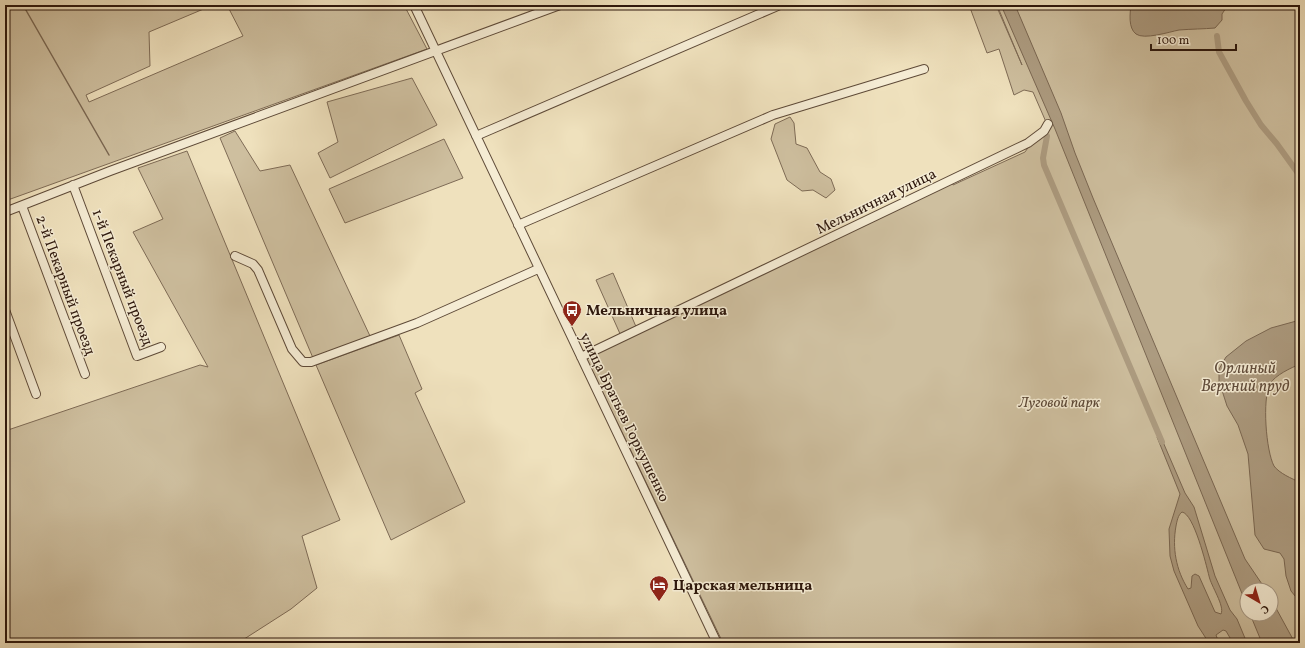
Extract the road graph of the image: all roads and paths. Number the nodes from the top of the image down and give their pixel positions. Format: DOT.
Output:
graph roads {
  1 [pos="414,5"];
  2 [pos="560,5"];
  3 [pos="780,5"];
  4 [pos="435,49"];
  5 [pos="924,69"];
  6 [pos="1048,124"];
  7 [pos="476,136"];
  8 [pos="73,185"];
  9 [pos="22,206"];
  10 [pos="5,212"];
  11 [pos="518,225"];
  12 [pos="236,256"];
  13 [pos="538,269"];
  14 [pos="5,310"];
  15 [pos="161,347"];
  16 [pos="581,357"];
  17 [pos="85,374"];
  18 [pos="36,394"];
  19 [pos="717,643"];
  1 -- 4 [label="street, улица Братьев Горкушенко"];
  2 -- 4 [label="street"];
  3 -- 7 [label="street"];
  4 -- 7 [label="street, улица Братьев Горкушенко"];
  4 -- 8 [label="street"];
  5 -- 11 [label="street"];
  6 -- 16 [label="street, Мельничная улица"];
  7 -- 11 [label="street, улица Братьев Горкушенко"];
  8 -- 9 [label="street"];
  8 -- 15 [label="street, 1-й Пекарный проезд"];
  9 -- 10 [label="street"];
  9 -- 17 [label="street, 2-й Пекарный проезд"];
  11 -- 13 [label="street, улица Братьев Горкушенко"];
  12 -- 13 [label="street"];
  13 -- 16 [label="street, улица Братьев Горкушенко"];
  14 -- 18 [label="street"];
  16 -- 19 [label="street, улица Братьев Горкушенко"];
}
